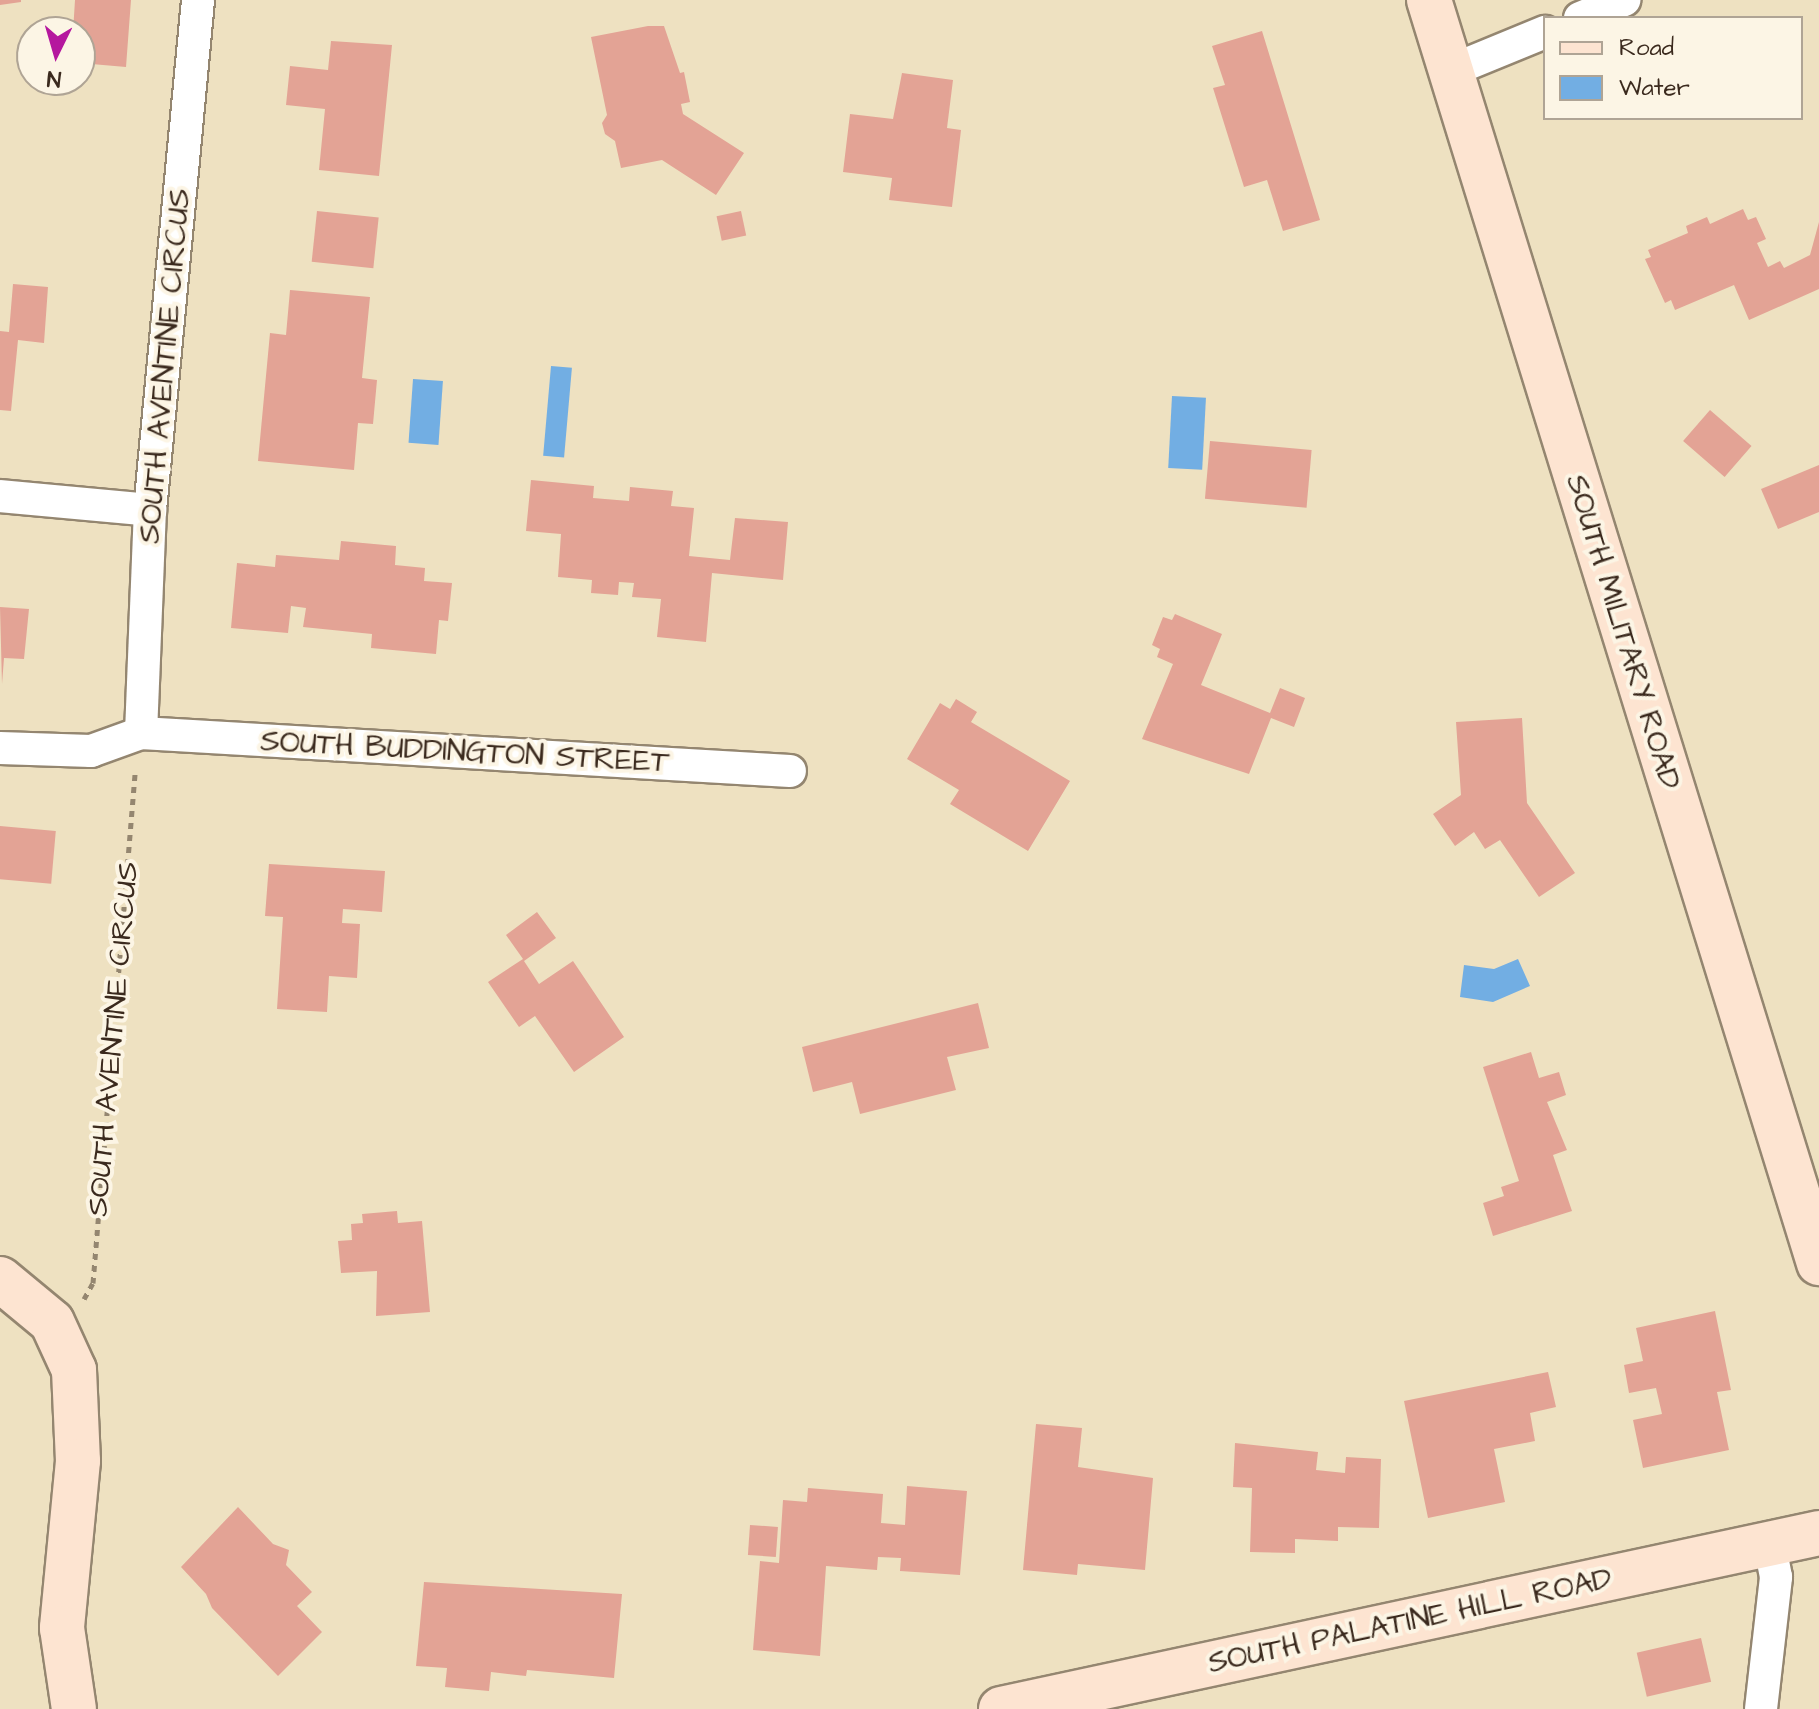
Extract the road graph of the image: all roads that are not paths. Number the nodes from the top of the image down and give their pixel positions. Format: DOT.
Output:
graph roads {
  1 [pos="198,0"];
  2 [pos="1429,0"];
  3 [pos="1624,0"];
  4 [pos="1585,16"];
  5 [pos="1543,33"];
  6 [pos="1450,71"];
  7 [pos="0,496"];
  8 [pos="150,510"];
  9 [pos="141,733"];
  10 [pos="0,748"];
  11 [pos="790,771"];
  12 [pos="1819,1263"];
  13 [pos="0,1279"];
  14 [pos="1819,1533"];
  15 [pos="1770,1545"];
  16 [pos="74,1709"];
  17 [pos="1001,1709"];
  18 [pos="1761,1709"];
  1 -- 8 [label="street, SOUTH AVENTINE CIRCUS"];
  2 -- 6 [label="street, SOUTH MILITARY ROAD"];
  3 -- 4 [label="street"];
  5 -- 6 [label="street"];
  6 -- 12 [label="street, SOUTH MILITARY ROAD"];
  7 -- 8 [label="street"];
  8 -- 9 [label="street, SOUTH AVENTINE CIRCUS"];
  9 -- 10 [label="street"];
  9 -- 11 [label="street, SOUTH BUDDINGTON STREET"];
  13 -- 16 [label="street"];
  14 -- 15 [label="street, SOUTH PALATINE HILL ROAD"];
  15 -- 17 [label="street, SOUTH PALATINE HILL ROAD"];
  15 -- 18 [label="street"];
}
